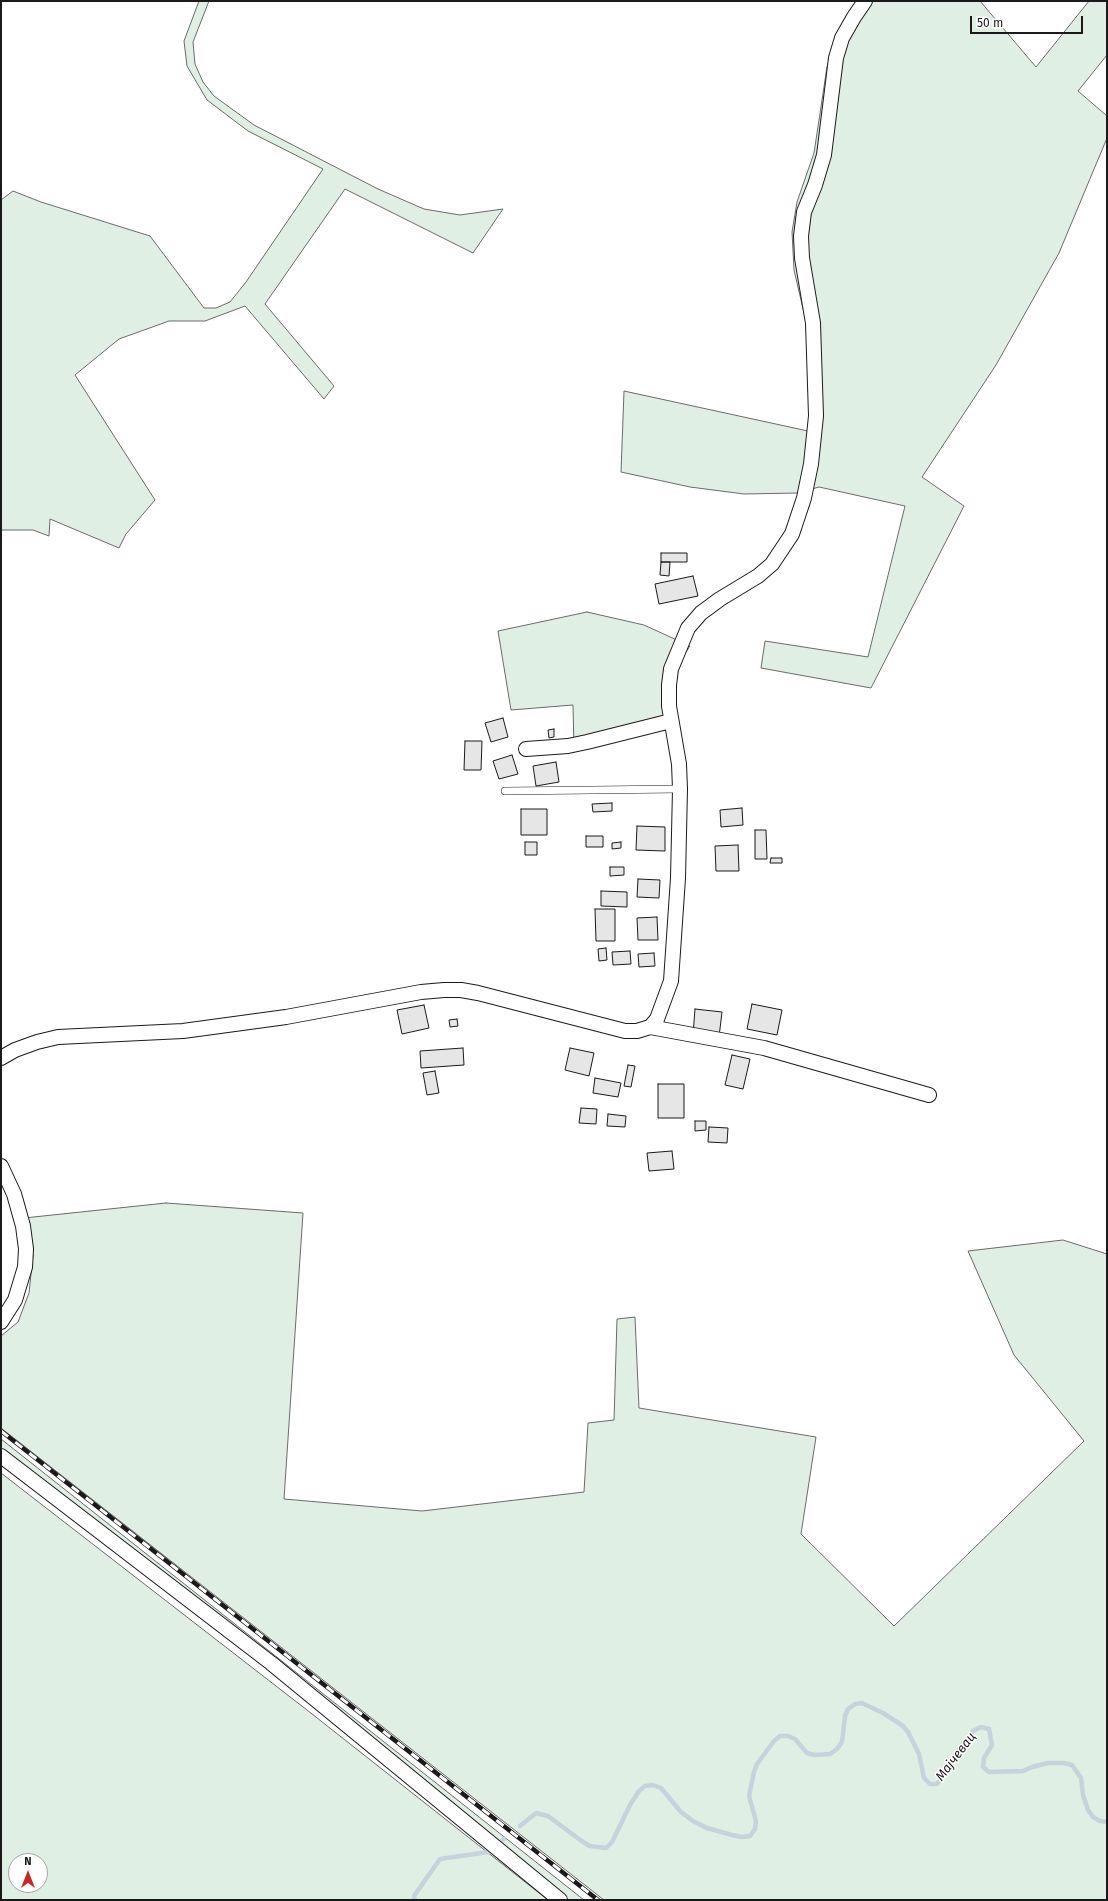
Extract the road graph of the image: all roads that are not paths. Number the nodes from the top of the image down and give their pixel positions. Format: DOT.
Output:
graph roads {
  1 [pos="865,1"];
  2 [pos="671,721"];
  3 [pos="526,750"];
  4 [pos="680,789"];
  5 [pos="505,791"];
  6 [pos="650,1027"];
  7 [pos="1,1058"];
  8 [pos="929,1095"];
  9 [pos="1,1166"];
  10 [pos="1,1322"];
  11 [pos="1,1456"];
  12 [pos="560,1900"];
  1 -- 2 [label="street"];
  2 -- 3 [label="street"];
  2 -- 4 [label="street"];
  4 -- 5 [label="lane"];
  4 -- 6 [label="street"];
  6 -- 7 [label="street"];
  6 -- 8 [label="street"];
  9 -- 10 [label="street"];
  11 -- 12 [label="street"];
}
